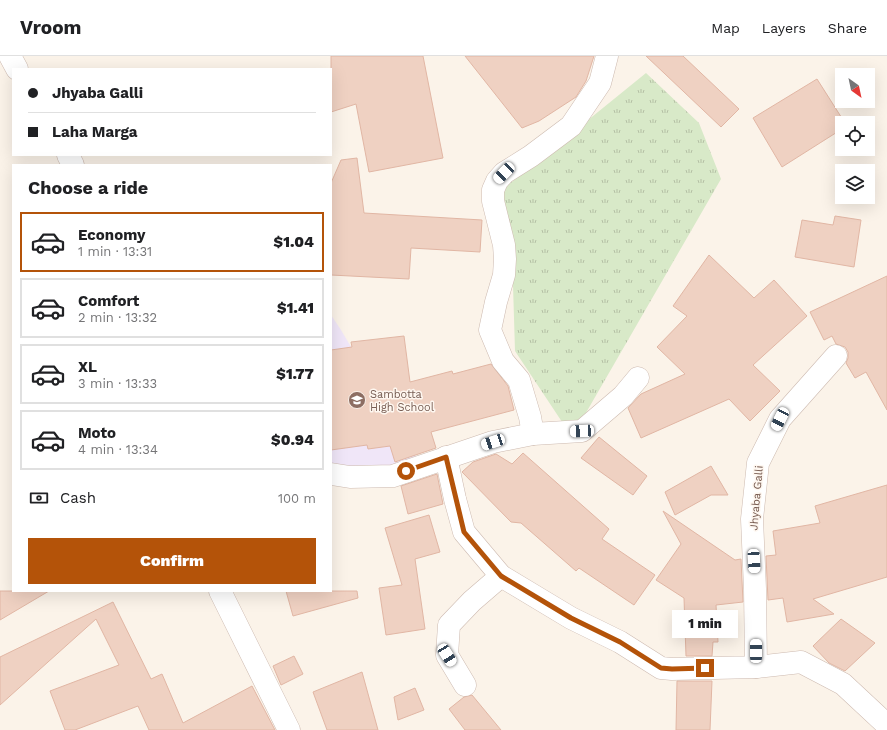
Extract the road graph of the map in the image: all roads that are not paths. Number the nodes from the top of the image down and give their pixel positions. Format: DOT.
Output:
graph roads {
  1 [pos="10,56"];
  2 [pos="607,56"];
  3 [pos="16,68"];
  4 [pos="836,356"];
  5 [pos="638,378"];
  6 [pos="533,434"];
  7 [pos="446,457"];
  8 [pos="332,474"];
  9 [pos="501,576"];
  10 [pos="220,592"];
  11 [pos="756,667"];
  12 [pos="466,685"];
  13 [pos="887,725"];
  14 [pos="289,730"];
  1 -- 3 [label="street"];
  2 -- 6 [label="street"];
  4 -- 11 [label="street, Jhyaba Galli"];
  5 -- 6 [label="street"];
  6 -- 7 [label="street"];
  7 -- 8 [label="street"];
  7 -- 9 [label="street"];
  9 -- 11 [label="street"];
  9 -- 12 [label="street"];
  10 -- 14 [label="street"];
  11 -- 13 [label="street"];
}
